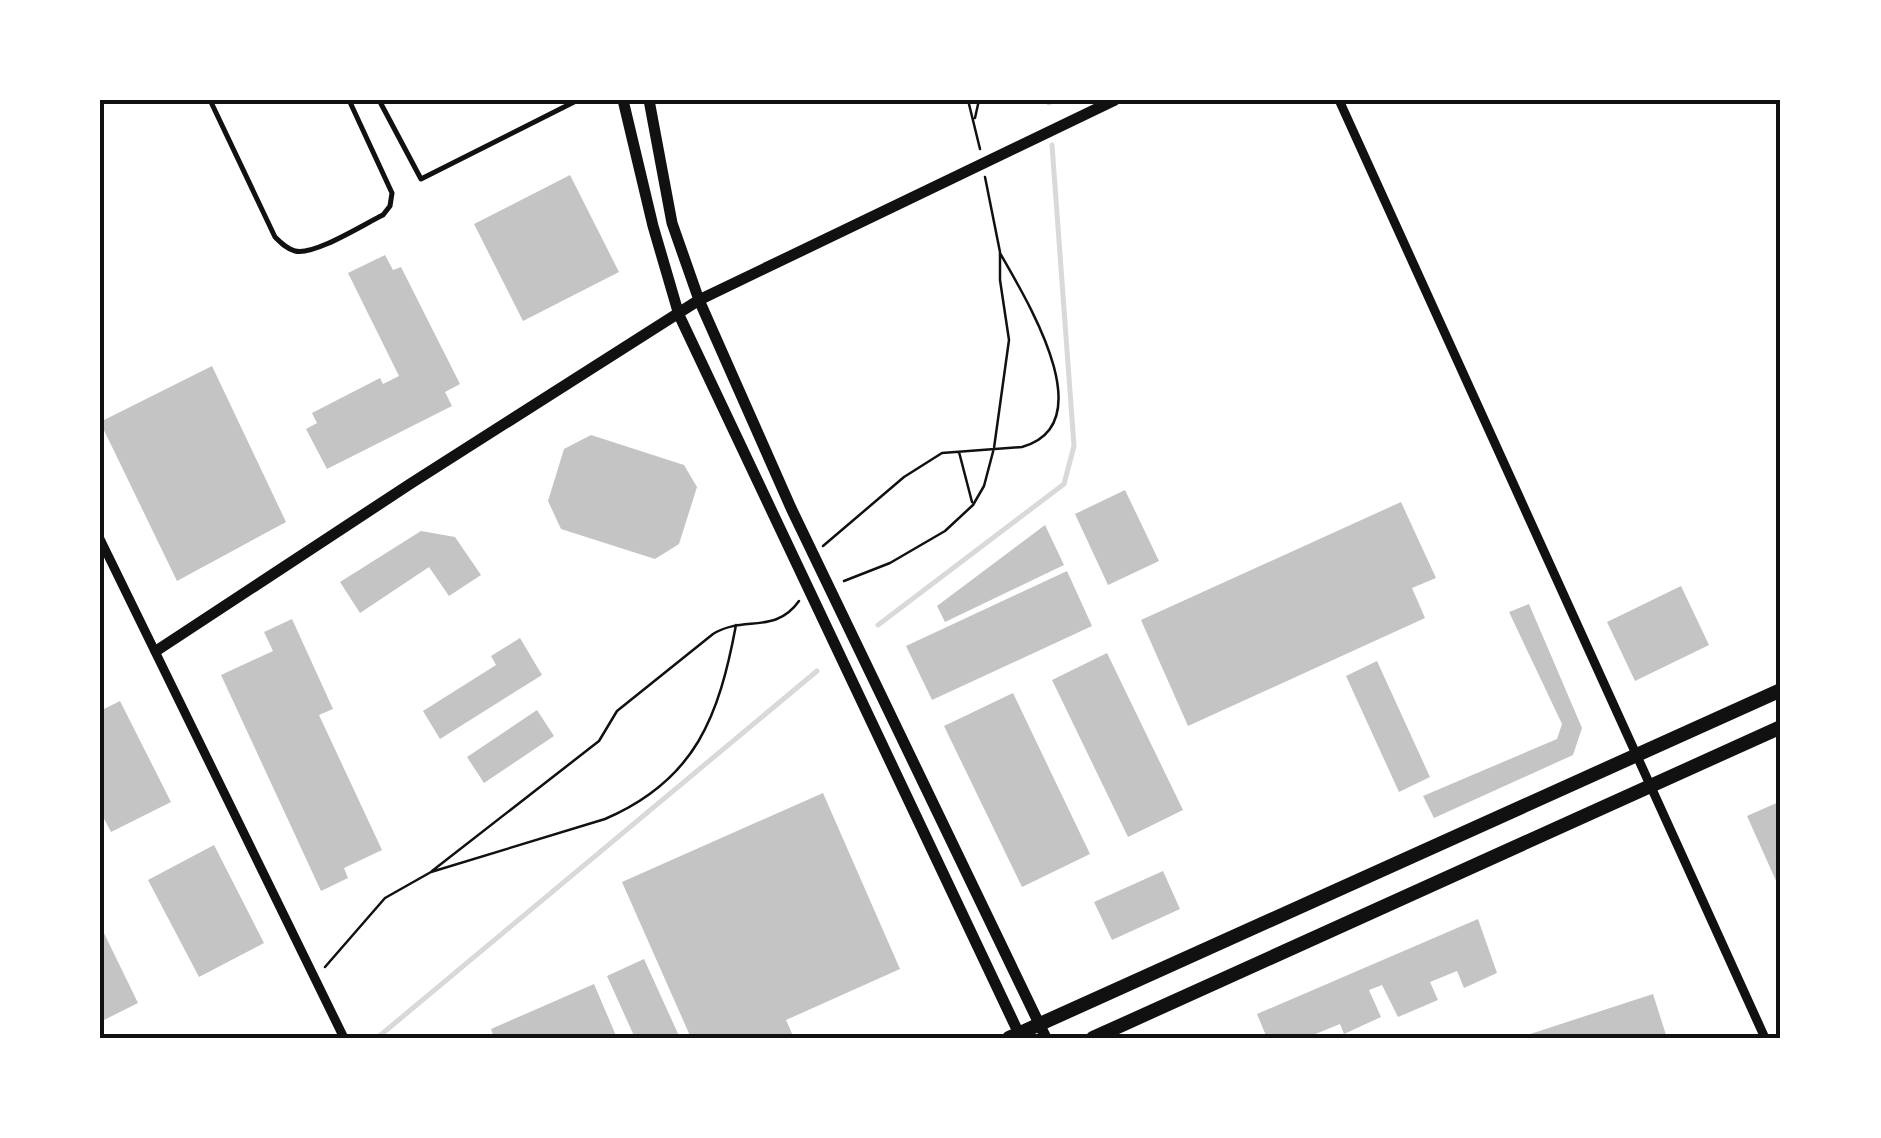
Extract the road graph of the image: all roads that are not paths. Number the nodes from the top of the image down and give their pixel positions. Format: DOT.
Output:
graph roads {
  1 [pos="210,100"];
  2 [pos="348,100"];
  3 [pos="379,100"];
  4 [pos="578,100"];
  5 [pos="623,100"];
  6 [pos="649,100"];
  7 [pos="1114,100"];
  8 [pos="1339,100"];
  9 [pos="699,300"];
  10 [pos="679,315"];
  11 [pos="100,539"];
  12 [pos="156,651"];
  13 [pos="1781,690"];
  14 [pos="1781,727"];
  15 [pos="1636,754"];
  16 [pos="1650,784"];
  17 [pos="1043,1031"];
  18 [pos="1016,1036"];
  19 [pos="344,1038"];
  20 [pos="1093,1038"];
  21 [pos="1765,1038"];
  1 -- 2 [label="lane"];
  3 -- 4 [label="lane"];
  5 -- 10 [label="street"];
  6 -- 9 [label="street"];
  7 -- 9 [label="street"];
  8 -- 15 [label="street"];
  9 -- 10 [label="street"];
  9 -- 17 [label="street"];
  10 -- 12 [label="street"];
  10 -- 18 [label="street"];
  11 -- 12 [label="street"];
  12 -- 19 [label="street"];
  13 -- 15 [label="main road"];
  14 -- 16 [label="main road"];
  15 -- 16 [label="street"];
  15 -- 17 [label="main road"];
  16 -- 20 [label="main road"];
  16 -- 21 [label="street"];
  17 -- 18 [label="main road"];
}
